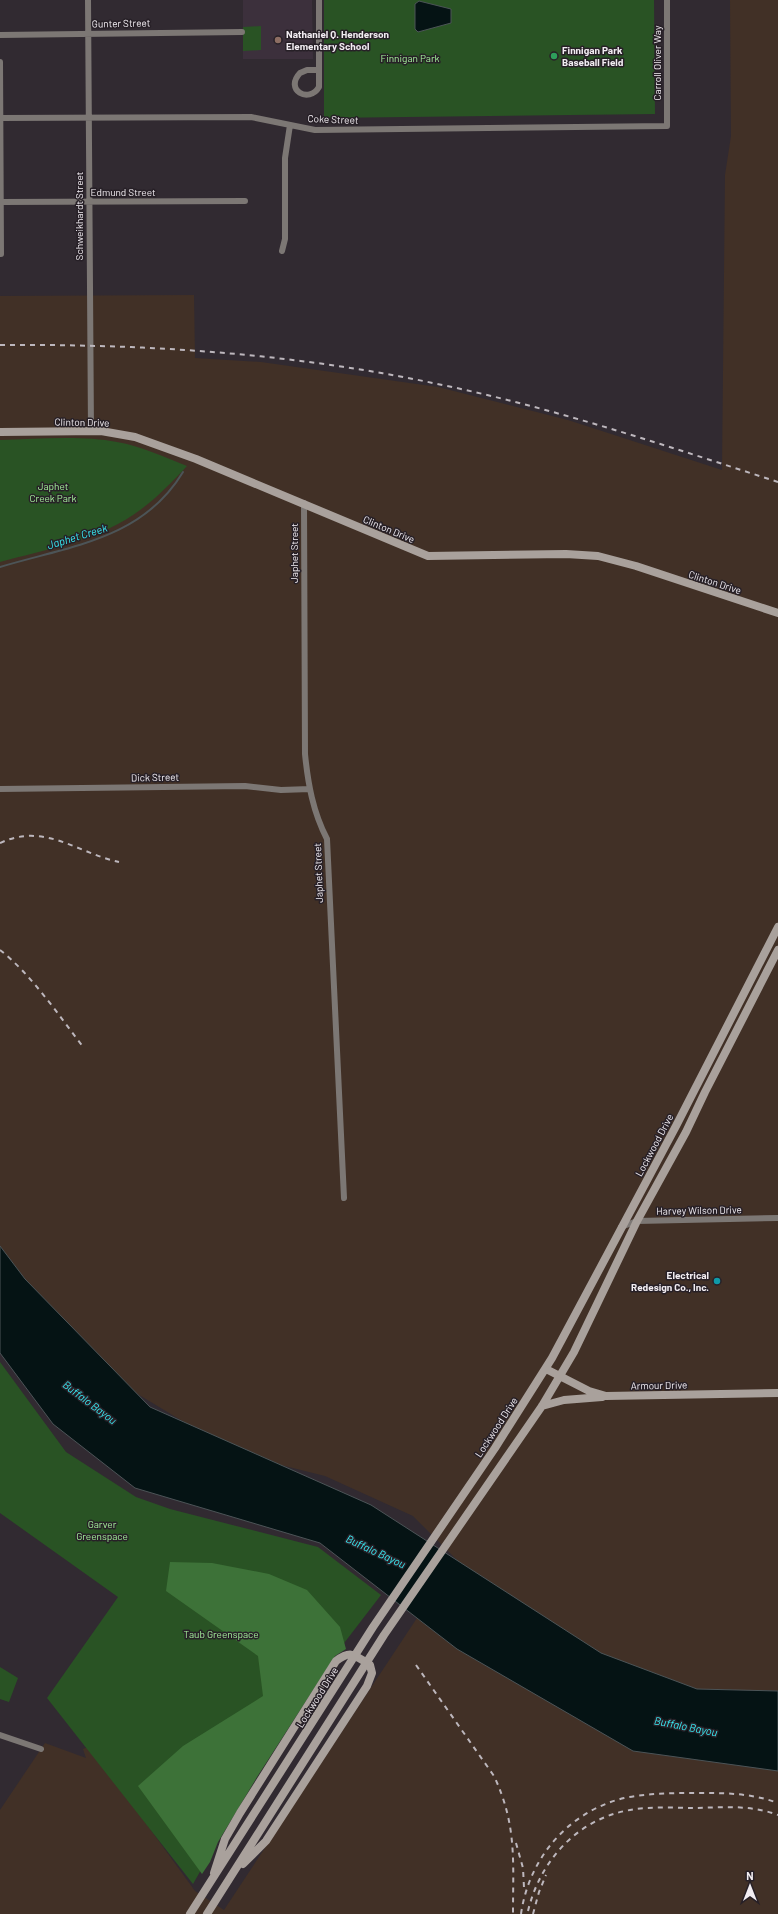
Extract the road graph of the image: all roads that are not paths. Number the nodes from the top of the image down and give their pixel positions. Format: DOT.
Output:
graph roads {
  1 [pos="88,0"];
  2 [pos="319,0"];
  3 [pos="667,0"];
  4 [pos="242,32"];
  5 [pos="89,34"];
  6 [pos="0,35"];
  7 [pos="0,62"];
  8 [pos="319,70"];
  9 [pos="88,117"];
  10 [pos="0,118"];
  11 [pos="290,125"];
  12 [pos="667,126"];
  13 [pos="245,201"];
  14 [pos="1,202"];
  15 [pos="88,202"];
  16 [pos="282,251"];
  17 [pos="1,254"];
  18 [pos="91,431"];
  19 [pos="0,432"];
  20 [pos="304,503"];
  21 [pos="778,613"];
  22 [pos="0,789"];
  23 [pos="310,789"];
  24 [pos="778,927"];
  25 [pos="778,950"];
  26 [pos="714,1052"];
  27 [pos="724,1056"];
  28 [pos="676,1126"];
  29 [pos="686,1132"];
  30 [pos="344,1198"];
  31 [pos="778,1218"];
  32 [pos="637,1221"];
  33 [pos="622,1228"];
  34 [pos="546,1369"];
  35 [pos="559,1376"];
  36 [pos="778,1393"];
  37 [pos="606,1396"];
  38 [pos="542,1406"];
  39 [pos="2,1736"];
  40 [pos="0,1742"];
  41 [pos="41,1749"];
  42 [pos="236,1870"];
  43 [pos="208,1887"];
  44 [pos="200,1899"];
  45 [pos="209,1911"];
  46 [pos="190,1914"];
  1 -- 5 [label="street, Schweikhardt Street"];
  2 -- 8 [label="street"];
  3 -- 12 [label="street, Carroll Oliver Way"];
  4 -- 5 [label="street, Gunter Street"];
  5 -- 6 [label="street, Gunter Street"];
  5 -- 9 [label="street, Schweikhardt Street"];
  7 -- 10 [label="street"];
  8 -- 8 [label="street"];
  9 -- 10 [label="street, Coke Street"];
  9 -- 11 [label="street, Coke Street"];
  9 -- 15 [label="street, Schweikhardt Street"];
  10 -- 14 [label="street"];
  11 -- 12 [label="street, Coke Street"];
  11 -- 16 [label="street"];
  13 -- 15 [label="street, Edmund Street"];
  14 -- 15 [label="street, Edmund Street"];
  14 -- 17 [label="street"];
  15 -- 18 [label="street, Schweikhardt Street"];
  18 -- 19 [label="main road, Clinton Drive"];
  18 -- 20 [label="main road, Clinton Drive"];
  20 -- 21 [label="main road, Clinton Drive"];
  20 -- 23 [label="street, Japhet Street"];
  22 -- 23 [label="street, Dick Street"];
  23 -- 30 [label="street, Japhet Street"];
  24 -- 26 [label="main road, Lockwood Drive"];
  25 -- 27 [label="main road"];
  26 -- 27 [label="main road"];
  26 -- 28 [label="main road, Lockwood Drive"];
  27 -- 29 [label="main road"];
  28 -- 29 [label="main road"];
  28 -- 33 [label="main road, Lockwood Drive"];
  29 -- 32 [label="main road"];
  31 -- 32 [label="street, Harvey Wilson Drive"];
  32 -- 33 [label="street, Harvey Wilson Drive"];
  32 -- 35 [label="main road"];
  33 -- 34 [label="main road, Lockwood Drive"];
  34 -- 35 [label="main road, Armour Drive"];
  34 -- 43 [label="main road, Lockwood Drive"];
  35 -- 37 [label="main road, Armour Drive"];
  35 -- 38 [label="main road"];
  36 -- 37 [label="main road, Armour Drive"];
  37 -- 38 [label="main road"];
  38 -- 42 [label="main road"];
  39 -- 40 [label="street"];
  39 -- 41 [label="street"];
  42 -- 43 [label="main road"];
  42 -- 45 [label="main road"];
  43 -- 44 [label="main road, Lockwood Drive"];
  44 -- 45 [label="main road"];
  44 -- 46 [label="main road, Lockwood Drive"];
}
